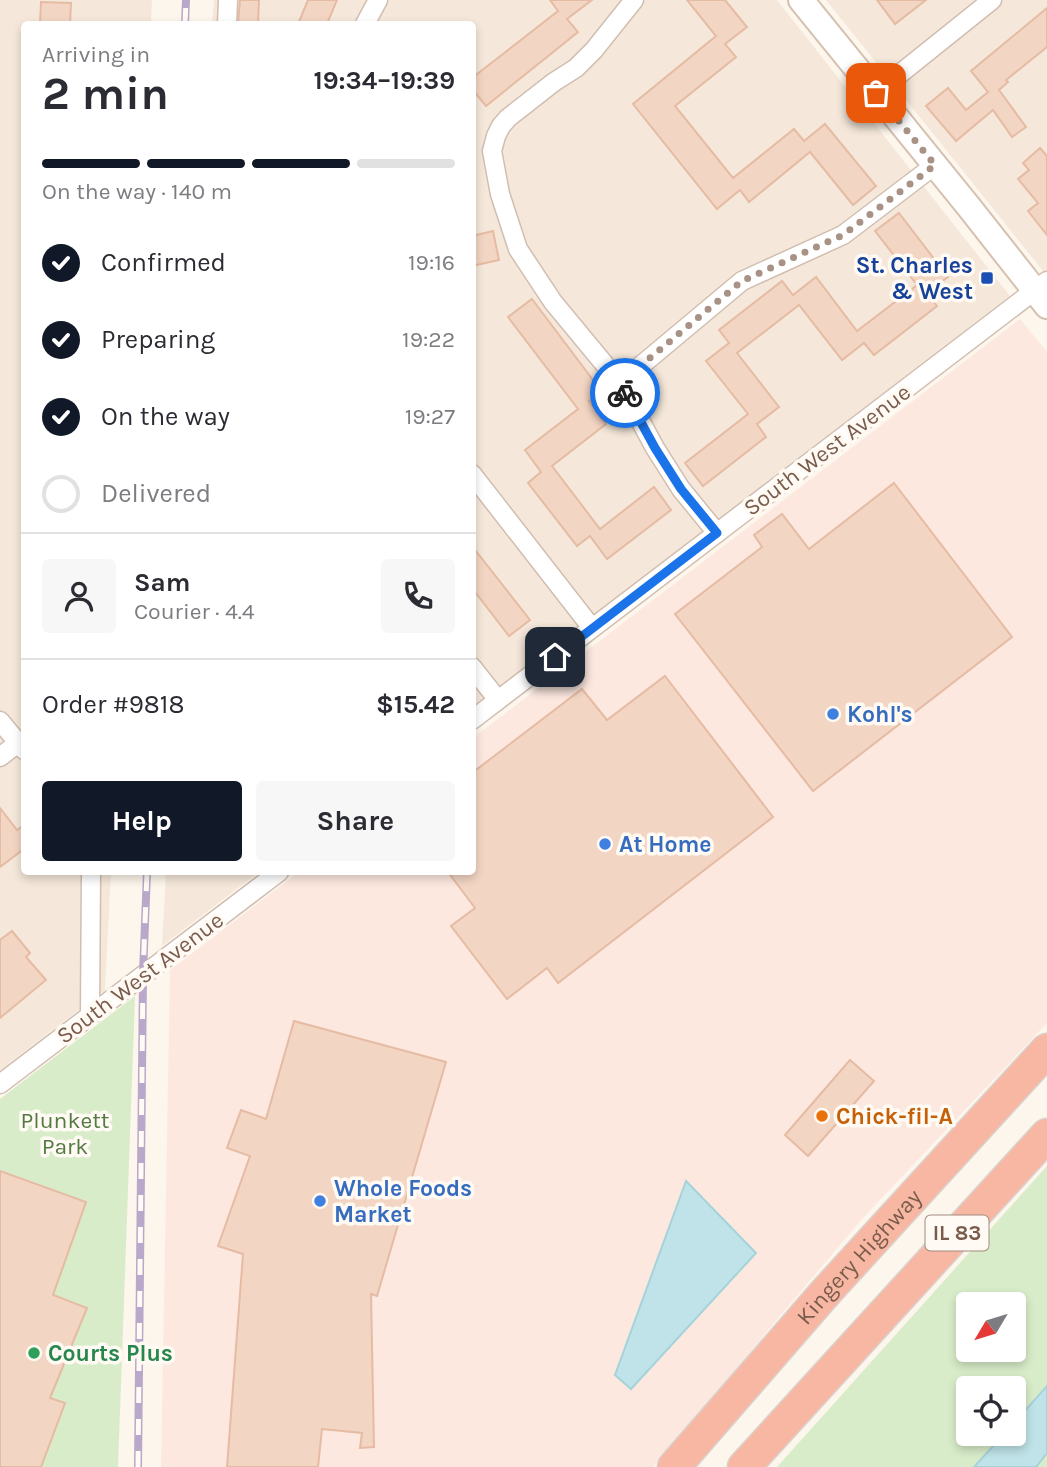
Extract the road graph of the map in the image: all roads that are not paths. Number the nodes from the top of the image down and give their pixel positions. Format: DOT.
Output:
graph roads {
  1 [pos="228,0"];
  2 [pos="379,0"];
  3 [pos="634,0"];
  4 [pos="801,0"];
  5 [pos="992,0"];
  6 [pos="227,21"];
  7 [pos="367,21"];
  8 [pos="876,93"];
  9 [pos="935,165"];
  10 [pos="1043,293"];
  11 [pos="620,383"];
  12 [pos="476,479"];
  13 [pos="717,533"];
  14 [pos="592,628"];
  15 [pos="476,672"];
  16 [pos="498,700"];
  17 [pos="476,717"];
  18 [pos="0,722"];
  19 [pos="21,747"];
  20 [pos="0,757"];
  21 [pos="91,875"];
  22 [pos="275,875"];
  23 [pos="90,1015"];
  24 [pos="1047,1050"];
  25 [pos="0,1084"];
  26 [pos="1047,1135"];
  27 [pos="674,1467"];
  28 [pos="744,1467"];
  1 -- 6 [label="street"];
  2 -- 7 [label="street"];
  3 -- 11 [label="street"];
  4 -- 8 [label="main road"];
  5 -- 8 [label="street"];
  8 -- 9 [label="main road"];
  9 -- 10 [label="main road"];
  9 -- 11 [label="street"];
  10 -- 13 [label="street, South West Avenue"];
  11 -- 13 [label="street"];
  12 -- 14 [label="street"];
  13 -- 14 [label="street, South West Avenue"];
  14 -- 16 [label="street, South West Avenue"];
  15 -- 16 [label="street"];
  16 -- 17 [label="street, South West Avenue"];
  18 -- 19 [label="street"];
  19 -- 20 [label="street"];
  21 -- 23 [label="street"];
  22 -- 23 [label="street, South West Avenue"];
  23 -- 25 [label="street, South West Avenue"];
  24 -- 27 [label="highway, Kingery Highway / IL 83"];
  26 -- 28 [label="highway, IL 83"];
}
